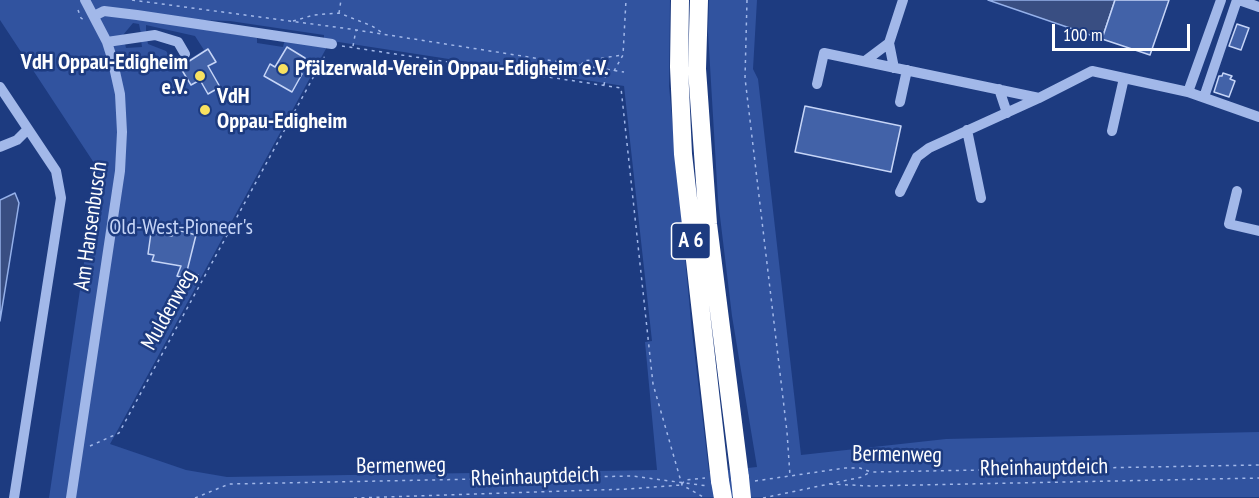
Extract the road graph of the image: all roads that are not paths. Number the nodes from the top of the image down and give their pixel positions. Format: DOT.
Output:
graph roads {
  1 [pos="86,0"];
  2 [pos="680,0"];
  3 [pos="699,0"];
  4 [pos="903,0"];
  5 [pos="1221,0"];
  6 [pos="1238,0"];
  7 [pos="1259,7"];
  8 [pos="94,16"];
  9 [pos="107,42"];
  10 [pos="890,43"];
  11 [pos="332,44"];
  12 [pos="185,54"];
  13 [pos="865,62"];
  14 [pos="894,68"];
  15 [pos="907,70"];
  16 [pos="1124,78"];
  17 [pos="816,84"];
  18 [pos="0,87"];
  19 [pos="999,89"];
  20 [pos="1188,92"];
  21 [pos="1204,97"];
  22 [pos="1039,98"];
  23 [pos="900,102"];
  24 [pos="1006,113"];
  25 [pos="1259,117"];
  26 [pos="28,129"];
  27 [pos="968,130"];
  28 [pos="1112,131"];
  29 [pos="0,147"];
  30 [pos="1237,191"];
  31 [pos="900,192"];
  32 [pos="981,198"];
  33 [pos="1259,231"];
  34 [pos="716,486"];
  35 [pos="15,498"];
  36 [pos="71,498"];
  37 [pos="742,498"];
  1 -- 8 [label="street, Am Hansenbusch"];
  2 -- 34 [label="highway, A 6"];
  3 -- 37 [label="highway, A 6, bridge"];
  4 -- 10 [label="street"];
  5 -- 20 [label="street"];
  6 -- 7 [label="street"];
  6 -- 21 [label="street"];
  8 -- 9 [label="street, Am Hansenbusch"];
  8 -- 11 [label="street"];
  9 -- 12 [label="street"];
  9 -- 36 [label="street, Am Hansenbusch"];
  10 -- 13 [label="street"];
  10 -- 14 [label="street"];
  13 -- 14 [label="street"];
  13 -- 17 [label="street"];
  14 -- 15 [label="street"];
  15 -- 19 [label="street"];
  15 -- 23 [label="street"];
  16 -- 20 [label="street"];
  16 -- 22 [label="street"];
  16 -- 28 [label="street"];
  18 -- 26 [label="street"];
  19 -- 22 [label="street"];
  19 -- 24 [label="street"];
  20 -- 21 [label="street"];
  21 -- 25 [label="street"];
  22 -- 24 [label="street"];
  24 -- 27 [label="street"];
  26 -- 29 [label="street"];
  26 -- 35 [label="street"];
  27 -- 31 [label="street"];
  27 -- 32 [label="street"];
  30 -- 33 [label="street"];
}
